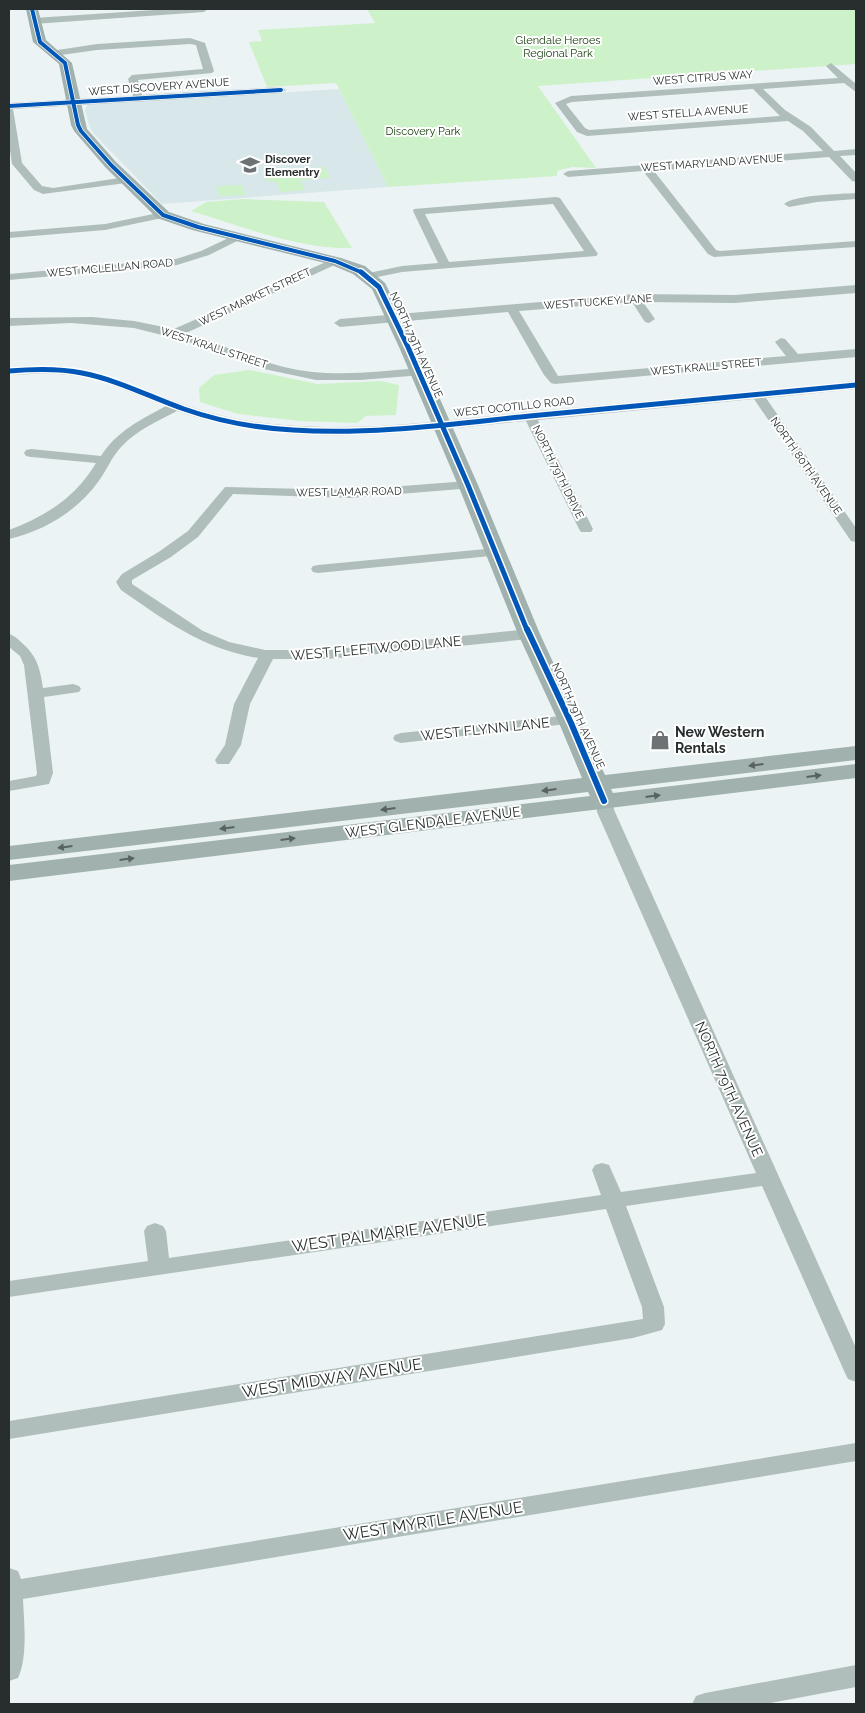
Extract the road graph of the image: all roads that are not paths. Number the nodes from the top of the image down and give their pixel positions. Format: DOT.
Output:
graph roads {
  1 [pos="204,9"];
  2 [pos="33,15"];
  3 [pos="54,53"];
  4 [pos="830,66"];
  5 [pos="846,80"];
  6 [pos="756,87"];
  7 [pos="856,89"];
  8 [pos="281,90"];
  9 [pos="138,98"];
  10 [pos="73,102"];
  11 [pos="9,108"];
  12 [pos="791,118"];
  13 [pos="10,128"];
  14 [pos="587,133"];
  15 [pos="856,152"];
  16 [pos="831,154"];
  17 [pos="13,165"];
  18 [pos="646,168"];
  19 [pos="568,174"];
  20 [pos="856,178"];
  21 [pos="126,180"];
  22 [pos="856,196"];
  23 [pos="789,204"];
  24 [pos="163,216"];
  25 [pos="9,235"];
  26 [pos="237,237"];
  27 [pos="856,244"];
  28 [pos="334,261"];
  29 [pos="445,266"];
  30 [pos="368,276"];
  31 [pos="9,277"];
  32 [pos="856,289"];
  33 [pos="635,298"];
  34 [pos="512,309"];
  35 [pos="395,318"];
  36 [pos="649,319"];
  37 [pos="9,322"];
  38 [pos="340,323"];
  39 [pos="175,334"];
  40 [pos="781,342"];
  41 [pos="856,354"];
  42 [pos="795,359"];
  43 [pos="9,371"];
  44 [pos="419,372"];
  45 [pos="856,385"];
  46 [pos="757,394"];
  47 [pos="176,406"];
  48 [pos="530,416"];
  49 [pos="441,425"];
  50 [pos="31,453"];
  51 [pos="105,460"];
  52 [pos="468,485"];
  53 [pos="586,529"];
  54 [pos="9,535"];
  55 [pos="856,538"];
  56 [pos="496,552"];
  57 [pos="318,570"];
  58 [pos="123,582"];
  59 [pos="529,634"];
  60 [pos="9,639"];
  61 [pos="268,654"];
  62 [pos="73,689"];
  63 [pos="36,693"];
  64 [pos="570,720"];
  65 [pos="401,738"];
  66 [pos="856,753"];
  67 [pos="223,760"];
  68 [pos="856,771"];
  69 [pos="9,786"];
  70 [pos="601,793"];
  71 [pos="9,854"];
  72 [pos="9,873"];
  73 [pos="602,1170"];
  74 [pos="769,1178"];
  75 [pos="614,1200"];
  76 [pos="155,1231"];
  77 [pos="160,1267"];
  78 [pos="9,1289"];
  79 [pos="856,1373"];
  80 [pos="9,1430"];
  81 [pos="856,1452"];
  82 [pos="9,1584"];
  83 [pos="9,1670"];
  84 [pos="856,1676"];
  85 [pos="705,1704"];
  1 -- 2 [label="street"];
  2 -- 3 [label="street, NORTH 79TH AVENUE"];
  3 -- 9 [label="street"];
  3 -- 10 [label="street, NORTH 79TH AVENUE"];
  4 -- 5 [label="street"];
  5 -- 6 [label="street, WEST CITRUS WAY"];
  5 -- 7 [label="street"];
  6 -- 12 [label="street"];
  6 -- 14 [label="street, WEST CITRUS WAY"];
  8 -- 9 [label="street, WEST DISCOVERY AVENUE"];
  9 -- 10 [label="street, WEST DISCOVERY AVENUE"];
  10 -- 11 [label="street, WEST DISCOVERY AVENUE"];
  10 -- 21 [label="street, NORTH 79TH AVENUE"];
  11 -- 13 [label="street"];
  12 -- 14 [label="street, WEST STELLA AVENUE"];
  12 -- 16 [label="street"];
  13 -- 17 [label="street"];
  15 -- 16 [label="street, WEST MARYLAND AVENUE"];
  16 -- 18 [label="street, WEST MARYLAND AVENUE"];
  16 -- 20 [label="street"];
  17 -- 21 [label="street"];
  18 -- 19 [label="street, WEST MARYLAND AVENUE"];
  18 -- 27 [label="street"];
  21 -- 24 [label="street, NORTH 79TH AVENUE"];
  22 -- 23 [label="street"];
  24 -- 25 [label="street"];
  24 -- 26 [label="street, NORTH 79TH AVENUE"];
  26 -- 28 [label="street, NORTH 79TH AVENUE"];
  26 -- 31 [label="street, WEST MCLELLAN ROAD"];
  28 -- 30 [label="street, NORTH 79TH AVENUE"];
  28 -- 39 [label="street, WEST MARKET STREET"];
  29 -- 29 [label="street"];
  29 -- 30 [label="street"];
  30 -- 35 [label="street, NORTH 79TH AVENUE"];
  32 -- 33 [label="street, WEST TUCKEY LANE"];
  33 -- 34 [label="street, WEST TUCKEY LANE"];
  33 -- 36 [label="street"];
  34 -- 35 [label="street, WEST TUCKEY LANE"];
  34 -- 42 [label="street, WEST KRALL STREET"];
  35 -- 38 [label="street, WEST TUCKEY LANE"];
  35 -- 44 [label="street, NORTH 79TH AVENUE"];
  37 -- 39 [label="street, WEST KRALL STREET"];
  39 -- 44 [label="street, WEST KRALL STREET"];
  40 -- 42 [label="street"];
  41 -- 42 [label="street, WEST KRALL STREET"];
  43 -- 47 [label="street"];
  44 -- 49 [label="street, NORTH 79TH AVENUE"];
  45 -- 46 [label="street, WEST OCOTILLO ROAD"];
  46 -- 48 [label="street, WEST OCOTILLO ROAD"];
  46 -- 55 [label="street, NORTH 80TH AVENUE"];
  47 -- 49 [label="street, WEST OCOTILLO ROAD"];
  47 -- 51 [label="street"];
  48 -- 49 [label="street, WEST OCOTILLO ROAD"];
  48 -- 53 [label="street, NORTH 79TH DRIVE"];
  49 -- 52 [label="street, NORTH 79TH AVENUE"];
  50 -- 51 [label="street"];
  51 -- 54 [label="street"];
  52 -- 56 [label="street, NORTH 79TH AVENUE"];
  52 -- 58 [label="street, WEST LAMAR ROAD"];
  56 -- 57 [label="street"];
  56 -- 59 [label="street, NORTH 79TH AVENUE"];
  58 -- 61 [label="street, WEST FLEETWOOD LANE"];
  59 -- 61 [label="street, WEST FLEETWOOD LANE"];
  59 -- 64 [label="street, NORTH 79TH AVENUE"];
  60 -- 63 [label="street"];
  61 -- 67 [label="street"];
  62 -- 63 [label="street"];
  63 -- 69 [label="street"];
  64 -- 65 [label="street, WEST FLYNN LANE"];
  64 -- 70 [label="street, NORTH 79TH AVENUE"];
  66 -- 70 [label="street, WEST GLENDALE AVENUE, one-way"];
  70 -- 68 [label="street, WEST GLENDALE AVENUE, one-way"];
  70 -- 71 [label="street, WEST GLENDALE AVENUE, one-way"];
  72 -- 70 [label="street, WEST GLENDALE AVENUE, one-way"];
  70 -- 74 [label="street, NORTH 79TH AVENUE"];
  73 -- 75 [label="street"];
  74 -- 75 [label="street, WEST PALMARIE AVENUE"];
  74 -- 79 [label="street, NORTH 79TH AVENUE"];
  75 -- 77 [label="street, WEST PALMARIE AVENUE"];
  75 -- 80 [label="street, WEST MIDWAY AVENUE"];
  76 -- 77 [label="street"];
  77 -- 78 [label="street, WEST PALMARIE AVENUE"];
  81 -- 82 [label="street, WEST MYRTLE AVENUE"];
  82 -- 83 [label="street"];
  84 -- 85 [label="street"];
}
